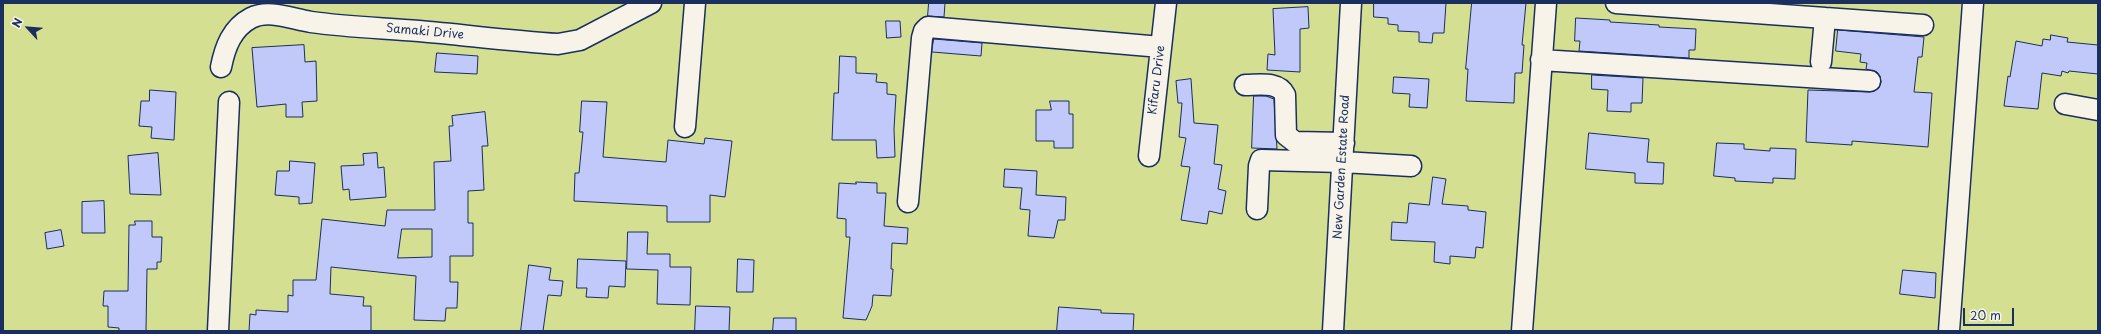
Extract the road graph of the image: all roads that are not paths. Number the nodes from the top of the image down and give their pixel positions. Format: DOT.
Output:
graph roads {
  1 [pos="650,3"];
  2 [pos="695,3"];
  3 [pos="1166,3"];
  4 [pos="1351,3"];
  5 [pos="1546,3"];
  6 [pos="1616,3"];
  7 [pos="1973,3"];
  8 [pos="1825,18"];
  9 [pos="1923,25"];
  10 [pos="1161,47"];
  11 [pos="1541,60"];
  12 [pos="1821,62"];
  13 [pos="221,67"];
  14 [pos="1870,82"];
  15 [pos="1245,85"];
  16 [pos="229,102"];
  17 [pos="2065,104"];
  18 [pos="2098,110"];
  19 [pos="686,128"];
  20 [pos="1343,152"];
  21 [pos="1149,156"];
  22 [pos="1411,166"];
  23 [pos="908,202"];
  24 [pos="1257,209"];
  25 [pos="218,331"];
  26 [pos="1333,331"];
  27 [pos="1522,331"];
  28 [pos="1949,331"];
  1 -- 13 [label="street, Samaki Drive"];
  2 -- 19 [label="street"];
  3 -- 10 [label="street, Kifaru Drive"];
  4 -- 20 [label="street, New Garden Estate Road"];
  5 -- 11 [label="street"];
  6 -- 8 [label="street"];
  7 -- 28 [label="street"];
  8 -- 9 [label="street"];
  8 -- 12 [label="street"];
  10 -- 21 [label="street, Kifaru Drive"];
  10 -- 23 [label="street"];
  11 -- 14 [label="street"];
  11 -- 27 [label="street"];
  15 -- 20 [label="street"];
  16 -- 25 [label="street"];
  17 -- 18 [label="street"];
  20 -- 22 [label="street"];
  20 -- 24 [label="street"];
  20 -- 26 [label="street, New Garden Estate Road"];
}
